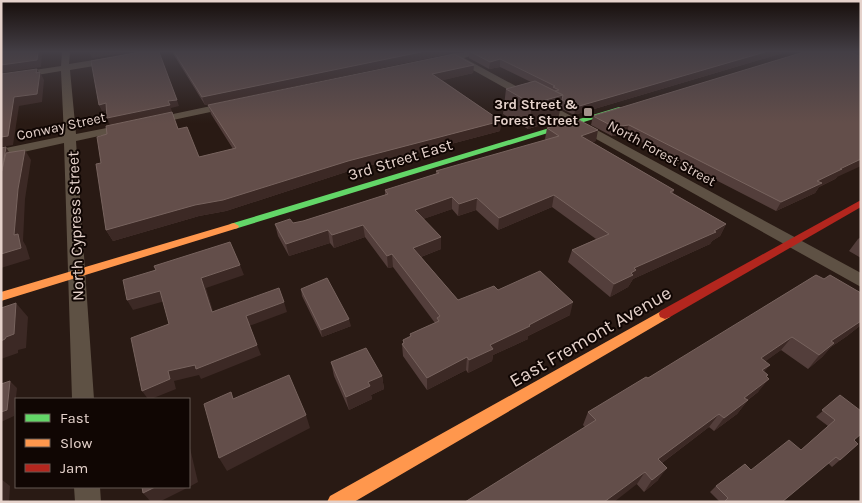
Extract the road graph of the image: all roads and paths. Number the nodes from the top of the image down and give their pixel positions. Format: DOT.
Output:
graph roads {
  1 [pos="67,75"];
  2 [pos="489,75"];
  3 [pos="242,102"];
  4 [pos="637,104"];
  5 [pos="575,123"];
  6 [pos="72,138"];
  7 [pos="1,153"];
  8 [pos="861,203"];
  9 [pos="790,242"];
  10 [pos="76,275"];
  11 [pos="861,281"];
  12 [pos="1,297"];
  13 [pos="82,398"];
  14 [pos="87,488"];
  15 [pos="88,502"];
  16 [pos="336,502"];
  1 -- 6 [label="street, North Cypress Street"];
  2 -- 5 [label="street, North Forest Street"];
  3 -- 6 [label="street, Conway Street"];
  4 -- 5 [label="street, 3rd Street East"];
  5 -- 9 [label="street, North Forest Street"];
  5 -- 10 [label="street, 3rd Street East"];
  6 -- 7 [label="street, Conway Street"];
  6 -- 10 [label="street, North Cypress Street"];
  8 -- 9 [label="street, East Fremont Avenue"];
  9 -- 11 [label="street, North Forest Street"];
  9 -- 16 [label="street, East Fremont Avenue"];
  10 -- 12 [label="street, 3rd Street East"];
  10 -- 13 [label="street, North Cypress Street"];
  14 -- 15 [label="street"];
}
